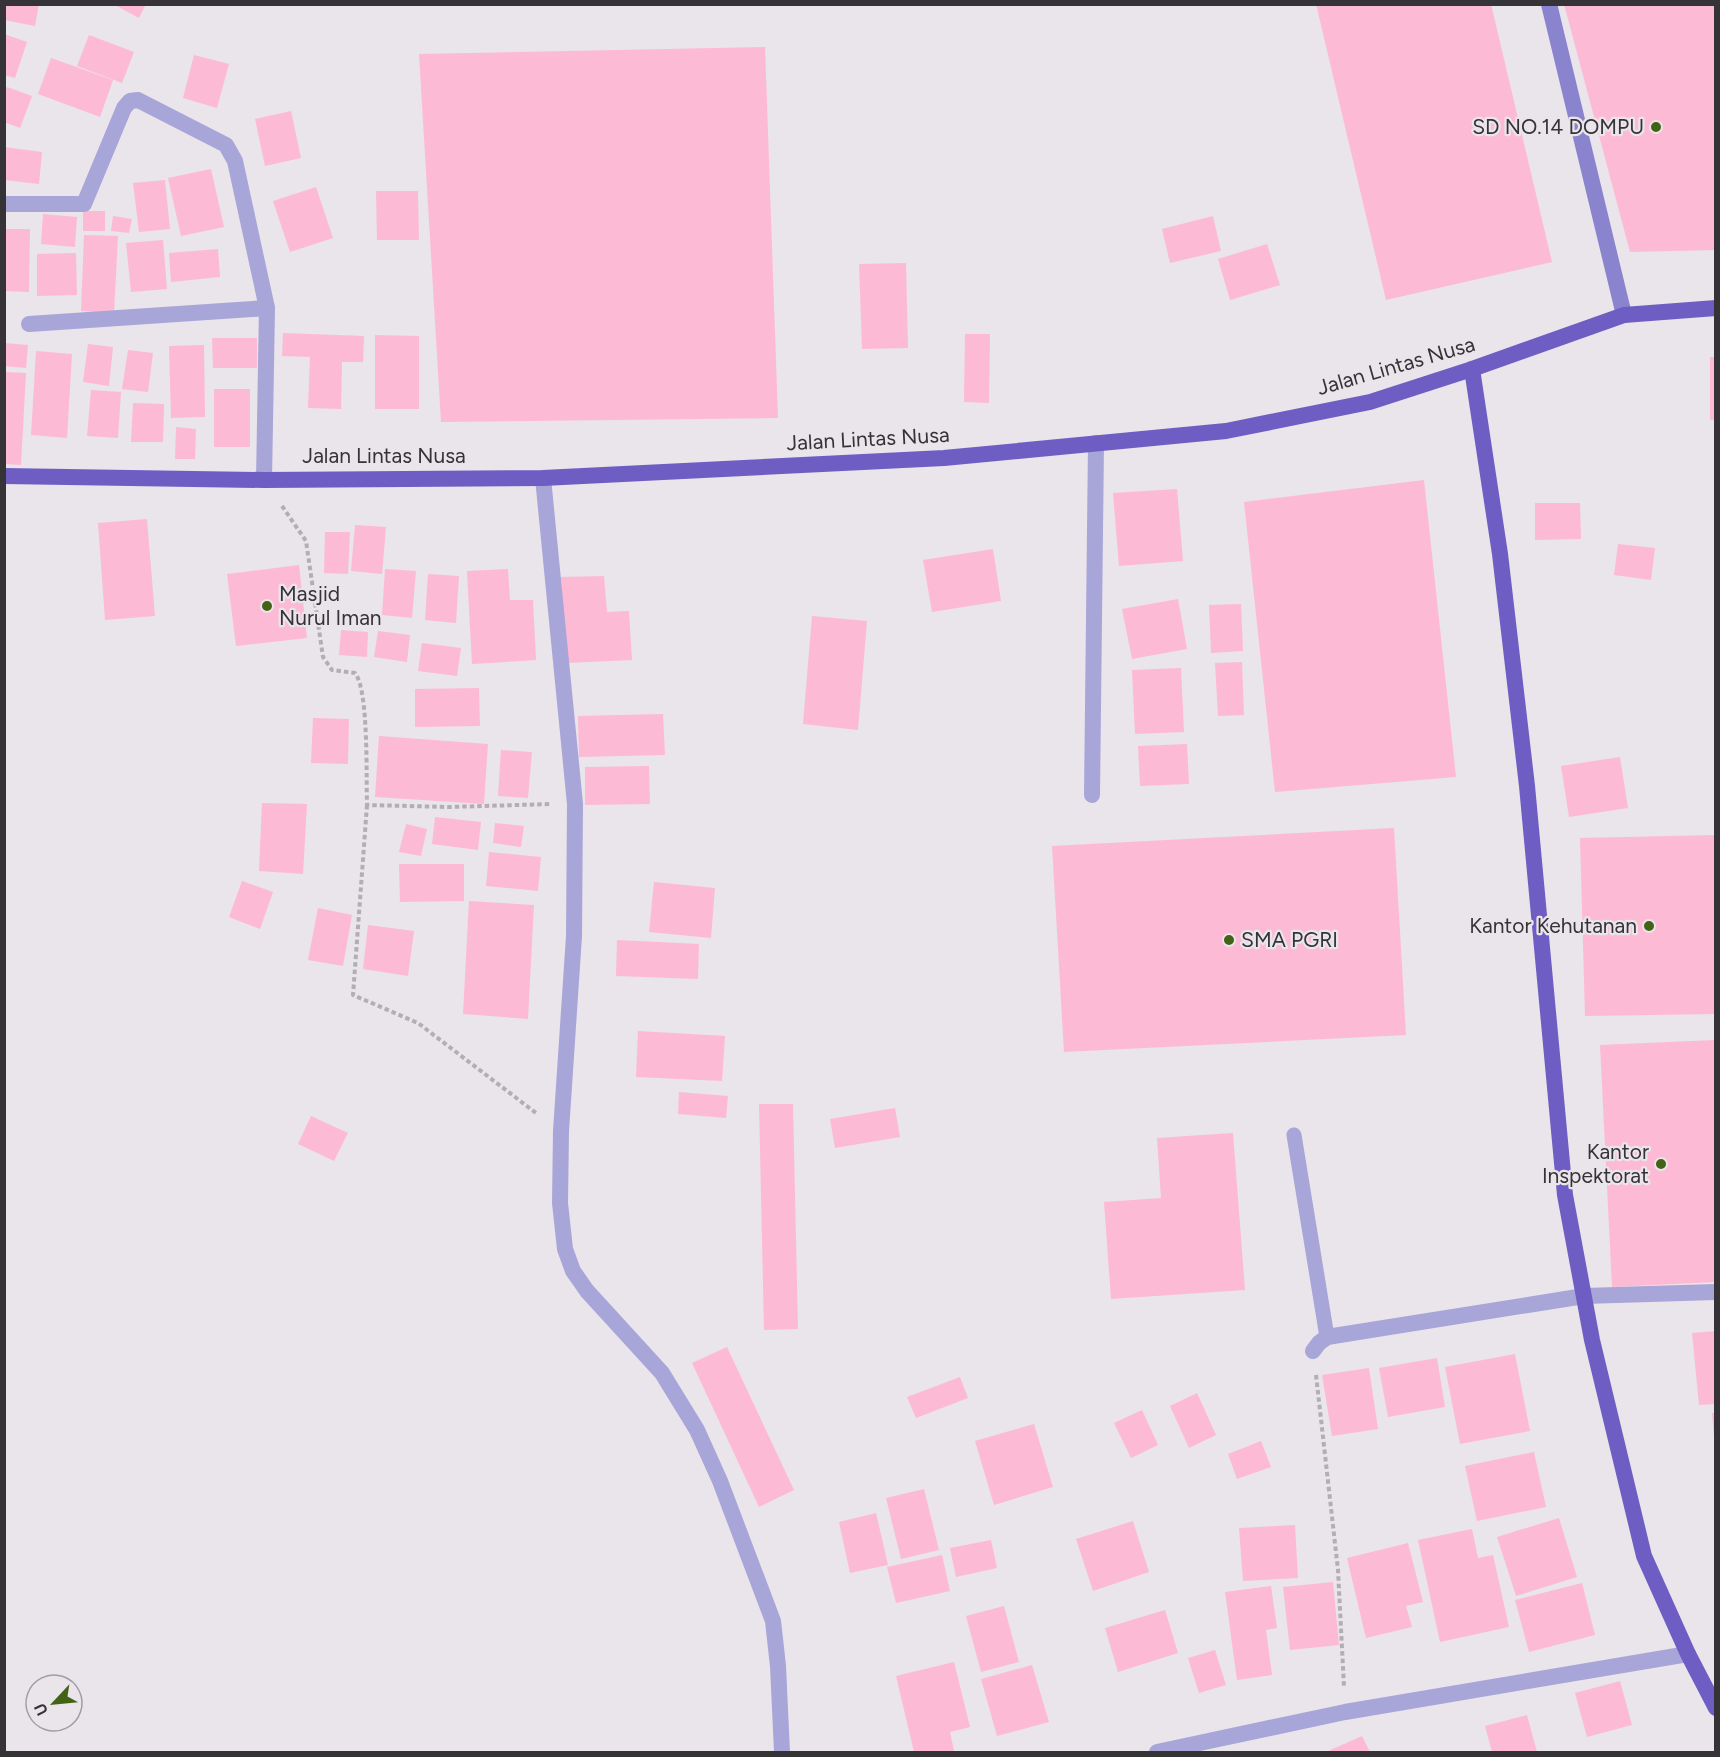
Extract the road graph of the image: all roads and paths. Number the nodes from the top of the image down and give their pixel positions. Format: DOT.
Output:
graph roads {
  1 [pos="1549,4"];
  2 [pos="4,204"];
  3 [pos="267,308"];
  4 [pos="1716,308"];
  5 [pos="1624,315"];
  6 [pos="29,324"];
  7 [pos="1472,369"];
  8 [pos="1096,443"];
  9 [pos="4,476"];
  10 [pos="543,478"];
  11 [pos="264,480"];
  12 [pos="1092,795"];
  13 [pos="575,804"];
  14 [pos="367,805"];
  15 [pos="561,1131"];
  16 [pos="1294,1135"];
  17 [pos="1716,1292"];
  18 [pos="1584,1296"];
  19 [pos="1328,1337"];
  20 [pos="1313,1351"];
  21 [pos="1688,1654"];
  22 [pos="1716,1708"];
  23 [pos="1345,1712"];
  24 [pos="782,1752"];
  25 [pos="1157,1752"];
  1 -- 5 [label="main road"];
  2 -- 3 [label="street"];
  3 -- 6 [label="street"];
  3 -- 11 [label="street"];
  4 -- 5 [label="highway, Jalan Lintas Nusa"];
  5 -- 7 [label="highway, Jalan Lintas Nusa"];
  7 -- 8 [label="highway, Jalan Lintas Nusa"];
  7 -- 18 [label="highway"];
  8 -- 10 [label="highway, Jalan Lintas Nusa"];
  8 -- 12 [label="street"];
  9 -- 11 [label="highway, Jalan Lintas Nusa"];
  10 -- 11 [label="highway, Jalan Lintas Nusa"];
  10 -- 13 [label="street"];
  11 -- 14 [label="path"];
  13 -- 14 [label="path"];
  13 -- 15 [label="street"];
  14 -- 15 [label="path"];
  15 -- 24 [label="street"];
  16 -- 19 [label="lane"];
  17 -- 18 [label="street"];
  18 -- 19 [label="street"];
  18 -- 21 [label="highway"];
  19 -- 20 [label="street"];
  20 -- 23 [label="path"];
  21 -- 22 [label="highway"];
  21 -- 23 [label="street"];
  23 -- 25 [label="street"];
}
